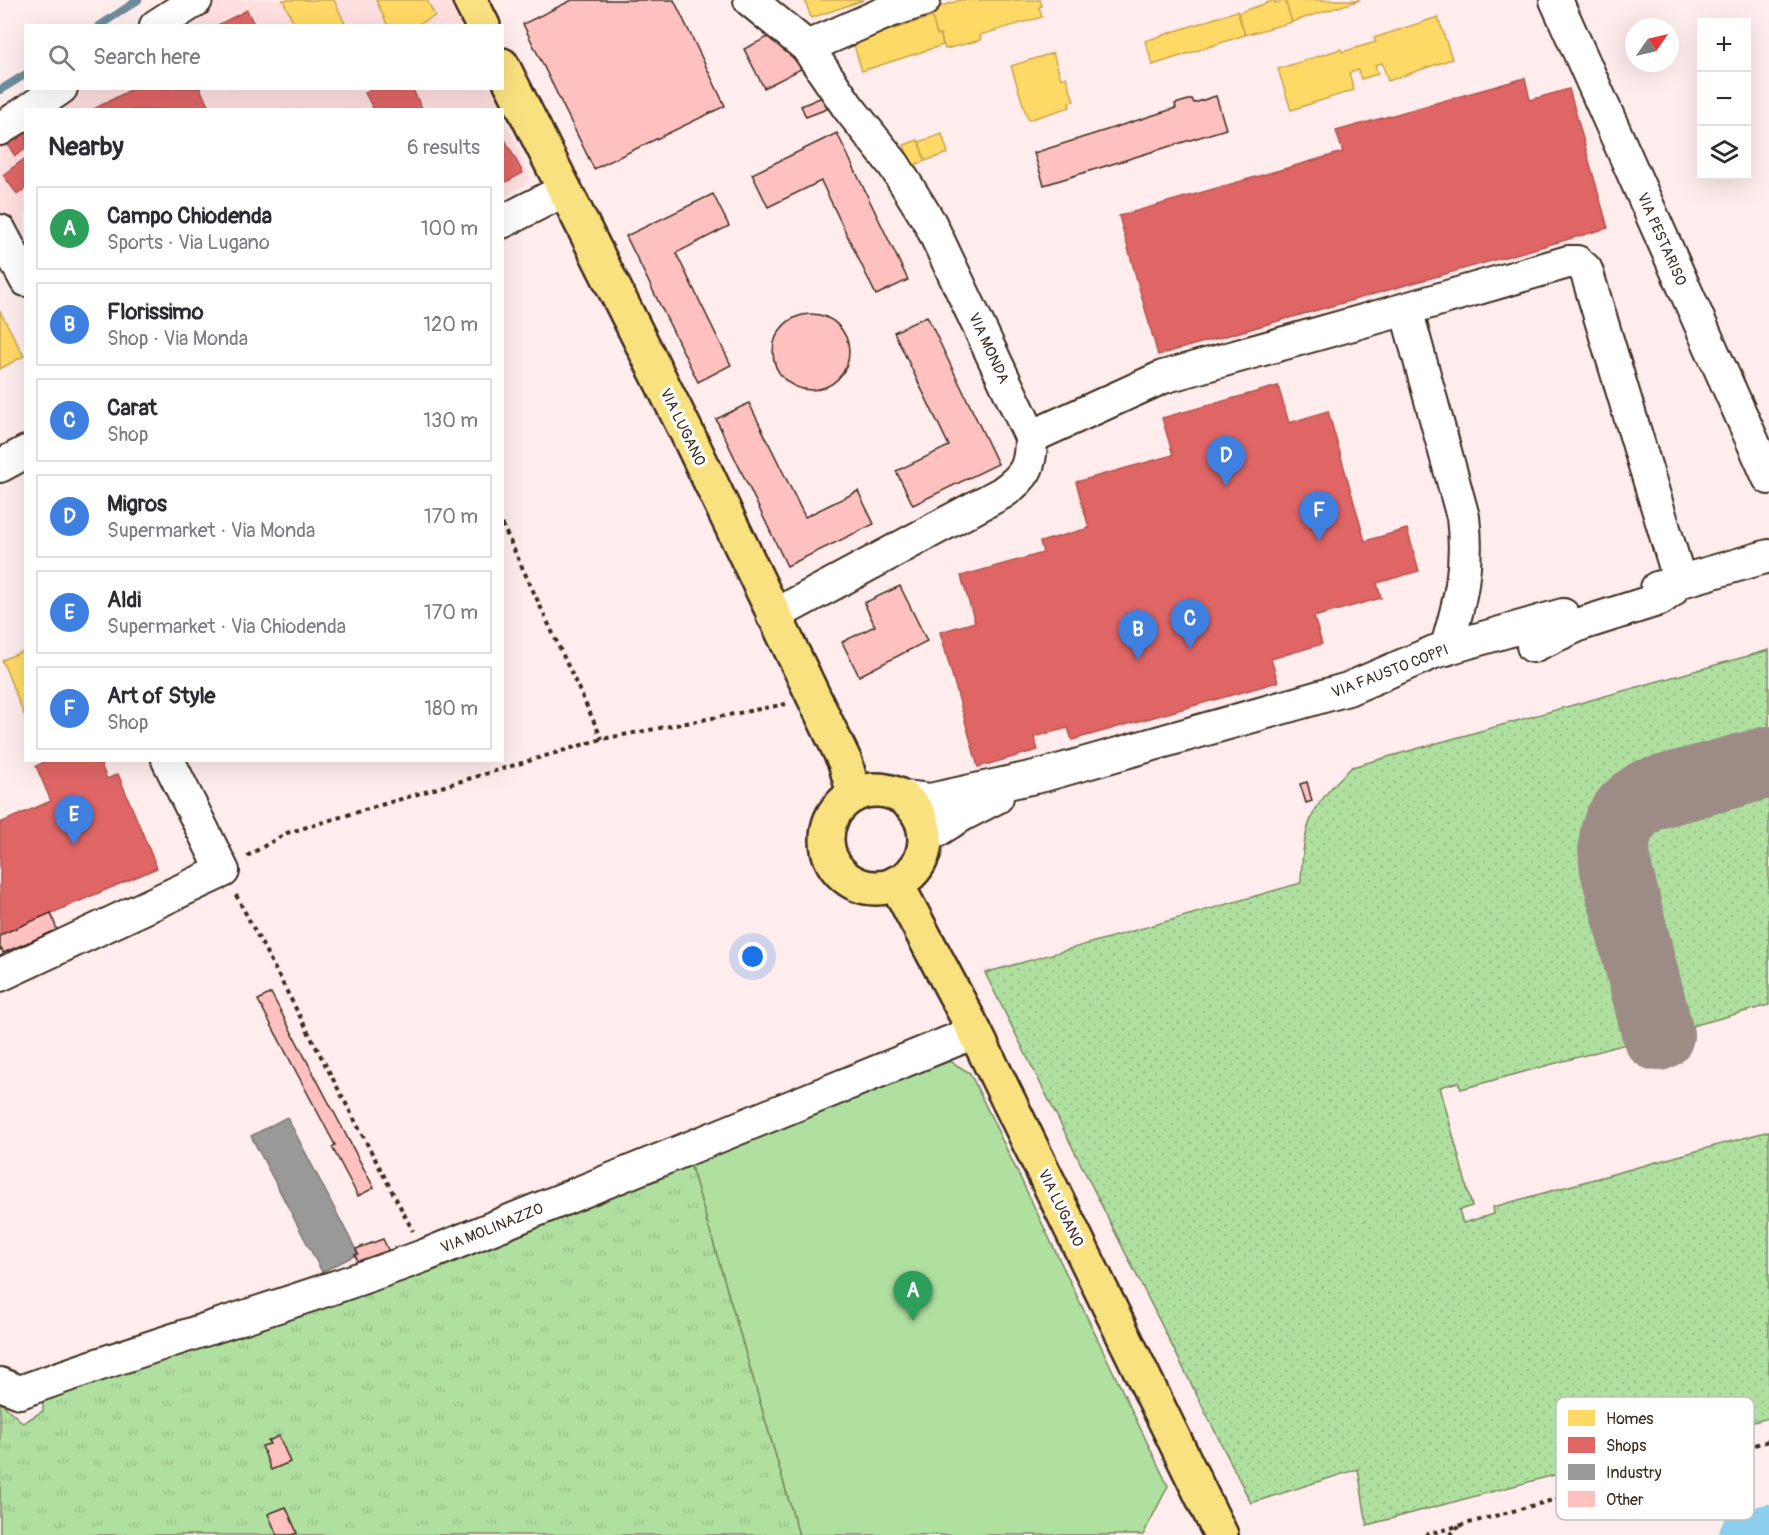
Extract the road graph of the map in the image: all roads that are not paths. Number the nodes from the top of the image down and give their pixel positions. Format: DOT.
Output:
graph roads {
  1 [pos="196,0"];
  2 [pos="470,0"];
  3 [pos="750,0"];
  4 [pos="924,0"];
  5 [pos="1556,0"];
  6 [pos="159,24"];
  7 [pos="482,24"];
  8 [pos="807,47"];
  9 [pos="504,69"];
  10 [pos="58,90"];
  11 [pos="32,108"];
  12 [pos="24,113"];
  13 [pos="0,129"];
  14 [pos="566,190"];
  15 [pos="504,221"];
  16 [pos="0,231"];
  17 [pos="24,276"];
  18 [pos="1406,309"];
  19 [pos="1031,437"];
  20 [pos="24,453"];
  21 [pos="0,466"];
  22 [pos="1769,478"];
  23 [pos="1769,556"];
  24 [pos="1769,578"];
  25 [pos="1676,583"];
  26 [pos="773,616"];
  27 [pos="1533,646"];
  28 [pos="1446,649"];
  29 [pos="1348,689"];
  30 [pos="169,762"];
  31 [pos="1044,775"];
  32 [pos="854,794"];
  33 [pos="903,798"];
  34 [pos="925,838"];
  35 [pos="896,883"];
  36 [pos="0,975"];
  37 [pos="975,1032"];
  38 [pos="0,1384"];
  39 [pos="1221,1535"];
  1 -- 6 [label="street"];
  2 -- 7 [label="main road"];
  3 -- 8 [label="street, VIA MONDA"];
  4 -- 8 [label="street"];
  5 -- 22 [label="street, VIA PESTARISO"];
  8 -- 19 [label="street, VIA MONDA"];
  9 -- 14 [label="main road, VIA LUGANO"];
  10 -- 11 [label="street"];
  12 -- 13 [label="street"];
  14 -- 15 [label="street"];
  14 -- 26 [label="main road, VIA LUGANO"];
  16 -- 17 [label="street"];
  18 -- 19 [label="street"];
  18 -- 25 [label="street"];
  18 -- 28 [label="street"];
  19 -- 26 [label="street"];
  20 -- 21 [label="street"];
  23 -- 25 [label="street, VIA FAUSTO COPPI"];
  24 -- 27 [label="street"];
  25 -- 27 [label="street"];
  25 -- 28 [label="street, VIA FAUSTO COPPI"];
  26 -- 32 [label="main road, VIA LUGANO"];
  27 -- 29 [label="street"];
  28 -- 29 [label="street, VIA FAUSTO COPPI"];
  29 -- 31 [label="street, VIA FAUSTO COPPI"];
  30 -- 36 [label="street"];
  31 -- 33 [label="street, VIA FAUSTO COPPI"];
  31 -- 34 [label="street, VIA FAUSTO COPPI"];
  32 -- 33 [label="main road"];
  32 -- 35 [label="main road"];
  33 -- 34 [label="main road"];
  34 -- 35 [label="main road"];
  35 -- 37 [label="main road, VIA LUGANO"];
  37 -- 38 [label="street, VIA MOLINAZZO"];
  37 -- 39 [label="main road, VIA LUGANO"];
}
